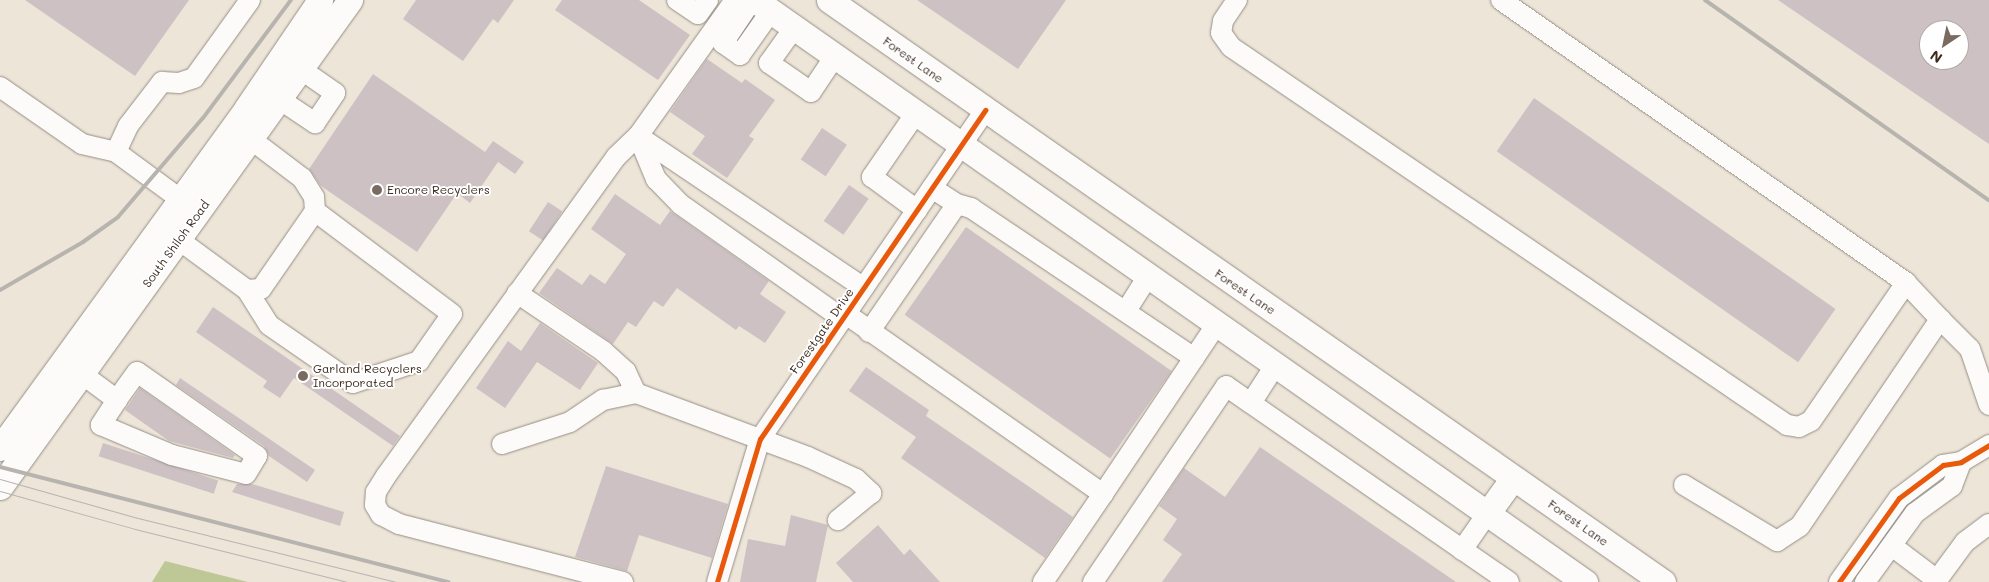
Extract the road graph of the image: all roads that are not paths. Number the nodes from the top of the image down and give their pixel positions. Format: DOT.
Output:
graph roads {
  1 [pos="250,0"];
  2 [pos="320,0"];
  3 [pos="350,0"];
  4 [pos="677,0"];
  5 [pos="708,0"];
  6 [pos="735,0"];
  7 [pos="829,0"];
  8 [pos="1236,0"];
  9 [pos="1501,0"];
  10 [pos="759,4"];
  11 [pos="794,28"];
  12 [pos="836,56"];
  13 [pos="292,63"];
  14 [pos="0,87"];
  15 [pos="271,94"];
  16 [pos="985,110"];
  17 [pos="916,113"];
  18 [pos="638,136"];
  19 [pos="252,140"];
  20 [pos="961,146"];
  21 [pos="116,152"];
  22 [pos="932,188"];
  23 [pos="180,199"];
  24 [pos="957,204"];
  25 [pos="917,210"];
  26 [pos="315,211"];
  27 [pos="179,240"];
  28 [pos="1171,241"];
  29 [pos="1148,276"];
  30 [pos="1906,283"];
  31 [pos="864,288"];
  32 [pos="247,290"];
  33 [pos="517,293"];
  34 [pos="1126,311"];
  35 [pos="844,316"];
  36 [pos="1940,319"];
  37 [pos="1216,325"];
  38 [pos="870,332"];
  39 [pos="1194,358"];
  40 [pos="1274,367"];
  41 [pos="82,374"];
  42 [pos="636,394"];
  43 [pos="117,400"];
  44 [pos="1251,403"];
  45 [pos="1989,405"];
  46 [pos="760,439"];
  47 [pos="502,444"];
  48 [pos="1989,445"];
  49 [pos="0,448"];
  50 [pos="1961,462"];
  51 [pos="1513,478"];
  52 [pos="1684,485"];
  53 [pos="0,487"];
  54 [pos="1102,494"];
  55 [pos="1487,514"];
  56 [pos="838,520"];
  57 [pos="1989,524"];
  58 [pos="1892,546"];
  59 [pos="1462,550"];
  60 [pos="1938,581"];
  61 [pos="623,582"];
  62 [pos="717,582"];
  63 [pos="1043,582"];
  64 [pos="1093,582"];
  65 [pos="1510,582"];
  66 [pos="1585,582"];
  67 [pos="1663,582"];
  68 [pos="1839,582"];
  69 [pos="1865,582"];
  1 -- 21 [label="street"];
  2 -- 13 [label="main road, South Shiloh Road"];
  3 -- 13 [label="main road, South Shiloh Road"];
  4 -- 5 [label="street"];
  6 -- 18 [label="street"];
  7 -- 16 [label="main road, Forest Lane"];
  8 -- 30 [label="street"];
  9 -- 30 [label="street"];
  10 -- 11 [label="main road"];
  11 -- 12 [label="main road"];
  11 -- 12 [label="street"];
  12 -- 17 [label="main road"];
  13 -- 15 [label="main road, South Shiloh Road"];
  13 -- 15 [label="street"];
  14 -- 21 [label="street"];
  15 -- 19 [label="main road, South Shiloh Road"];
  15 -- 23 [label="main road, South Shiloh Road"];
  16 -- 20 [label="street, Forestgate Drive"];
  16 -- 28 [label="main road, Forest Lane"];
  17 -- 20 [label="main road"];
  17 -- 25 [label="street"];
  18 -- 31 [label="street"];
  18 -- 33 [label="street"];
  18 -- 35 [label="street"];
  19 -- 26 [label="street"];
  19 -- 27 [label="main road, South Shiloh Road"];
  20 -- 22 [label="street, Forestgate Drive"];
  20 -- 29 [label="main road"];
  21 -- 23 [label="street"];
  22 -- 24 [label="street"];
  22 -- 25 [label="street, Forestgate Drive"];
  23 -- 49 [label="main road, South Shiloh Road"];
  24 -- 34 [label="street"];
  24 -- 38 [label="street"];
  25 -- 31 [label="street, Forestgate Drive"];
  26 -- 32 [label="street"];
  26 -- 32 [label="street"];
  27 -- 32 [label="street"];
  27 -- 41 [label="main road, South Shiloh Road"];
  28 -- 29 [label="main road"];
  28 -- 51 [label="main road, Forest Lane"];
  29 -- 34 [label="street"];
  29 -- 37 [label="main road"];
  30 -- 36 [label="street"];
  31 -- 35 [label="street, Forestgate Drive"];
  33 -- 42 [label="street"];
  33 -- 61 [label="street"];
  34 -- 39 [label="street"];
  35 -- 38 [label="street"];
  35 -- 46 [label="street, Forestgate Drive"];
  36 -- 45 [label="street"];
  36 -- 52 [label="street"];
  37 -- 39 [label="street"];
  37 -- 40 [label="main road"];
  38 -- 54 [label="street"];
  39 -- 54 [label="street"];
  40 -- 44 [label="street"];
  40 -- 55 [label="main road"];
  41 -- 43 [label="street"];
  41 -- 53 [label="main road, South Shiloh Road"];
  42 -- 46 [label="street"];
  42 -- 47 [label="street"];
  43 -- 43 [label="street"];
  44 -- 59 [label="street"];
  44 -- 64 [label="street"];
  46 -- 56 [label="street"];
  46 -- 62 [label="street, Forestgate Drive"];
  48 -- 50 [label="street"];
  50 -- 58 [label="street"];
  50 -- 68 [label="street"];
  51 -- 55 [label="main road"];
  51 -- 67 [label="main road, Forest Lane"];
  54 -- 63 [label="street"];
  55 -- 59 [label="street"];
  55 -- 66 [label="main road"];
  57 -- 60 [label="street"];
  58 -- 60 [label="street"];
  58 -- 69 [label="street"];
  59 -- 65 [label="street"];
}
